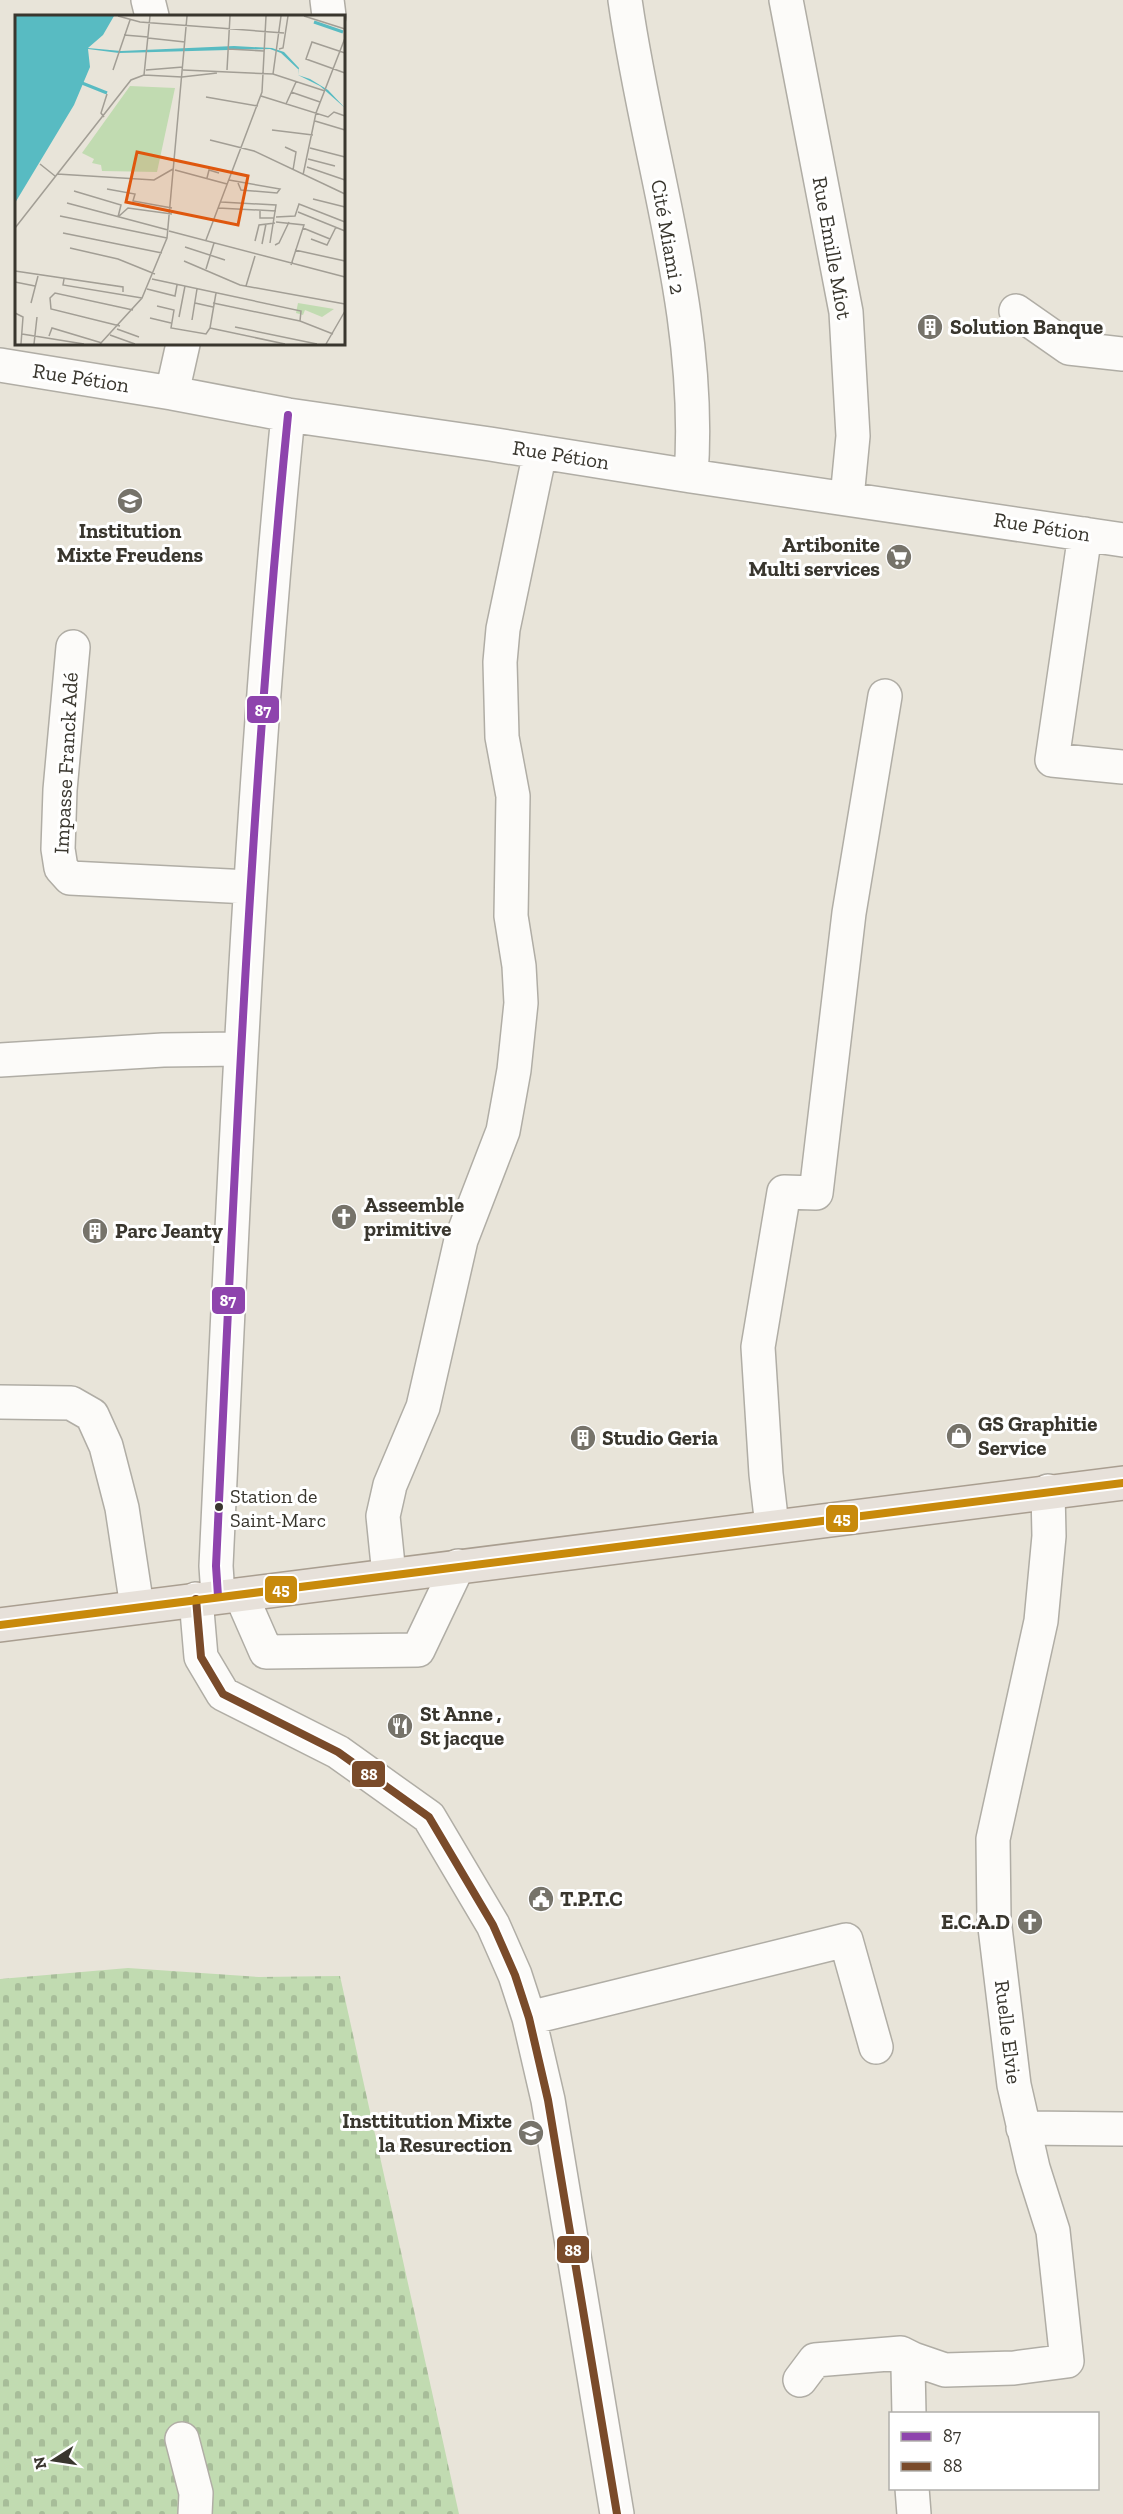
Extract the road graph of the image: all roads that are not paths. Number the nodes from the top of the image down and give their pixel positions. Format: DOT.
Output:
graph roads {
  1 [pos="147,0"];
  2 [pos="327,0"];
  3 [pos="626,0"];
  4 [pos="786,0"];
  5 [pos="152,15"];
  6 [pos="329,15"];
  7 [pos="1016,311"];
  8 [pos="183,345"];
  9 [pos="1123,354"];
  10 [pos="0,365"];
  11 [pos="172,393"];
  12 [pos="288,415"];
  13 [pos="540,452"];
  14 [pos="691,476"];
  15 [pos="847,498"];
  16 [pos="1085,534"];
  17 [pos="1123,540"];
  18 [pos="73,646"];
  19 [pos="885,696"];
  20 [pos="1123,767"];
  21 [pos="249,887"];
  22 [pos="239,1049"];
  23 [pos="0,1060"];
  24 [pos="0,1402"];
  25 [pos="1123,1483"];
  26 [pos="1048,1491"];
  27 [pos="772,1526"];
  28 [pos="458,1566"];
  29 [pos="389,1575"];
  30 [pos="218,1589"];
  31 [pos="137,1607"];
  32 [pos="0,1624"];
  33 [pos="530,2018"];
  34 [pos="876,2047"];
  35 [pos="1023,2127"];
  36 [pos="1123,2129"];
  37 [pos="913,2359"];
  38 [pos="800,2380"];
  39 [pos="909,2412"];
  40 [pos="182,2439"];
  41 [pos="912,2490"];
  42 [pos="195,2514"];
  43 [pos="617,2514"];
  44 [pos="914,2514"];
  1 -- 5 [label="street"];
  2 -- 6 [label="street"];
  3 -- 14 [label="street, Cité Miami 2"];
  4 -- 15 [label="street, Rue Emille Miot"];
  7 -- 9 [label="street"];
  8 -- 11 [label="street"];
  10 -- 11 [label="street, Rue Pétion"];
  11 -- 12 [label="street, Rue Pétion"];
  12 -- 13 [label="street, Rue Pétion"];
  12 -- 21 [label="street"];
  13 -- 14 [label="street, Rue Pétion"];
  13 -- 29 [label="street"];
  14 -- 15 [label="street, Rue Pétion"];
  15 -- 16 [label="street, Rue Pétion"];
  16 -- 17 [label="street, Rue Pétion"];
  16 -- 20 [label="street"];
  18 -- 21 [label="street, Impasse Franck Adé"];
  19 -- 27 [label="street"];
  21 -- 22 [label="street"];
  22 -- 23 [label="street"];
  22 -- 30 [label="street"];
  24 -- 31 [label="street"];
  25 -- 26 [label="main road"];
  26 -- 27 [label="main road"];
  26 -- 35 [label="street, Ruelle Elvie"];
  27 -- 28 [label="main road"];
  28 -- 29 [label="main road"];
  28 -- 30 [label="street"];
  29 -- 30 [label="main road"];
  30 -- 31 [label="main road"];
  30 -- 33 [label="street"];
  31 -- 32 [label="main road"];
  33 -- 34 [label="street"];
  33 -- 43 [label="street"];
  35 -- 36 [label="street"];
  35 -- 37 [label="street, Ruelle Elvie"];
  37 -- 38 [label="street"];
  37 -- 39 [label="street"];
  40 -- 42 [label="street"];
  41 -- 44 [label="street"];
}
